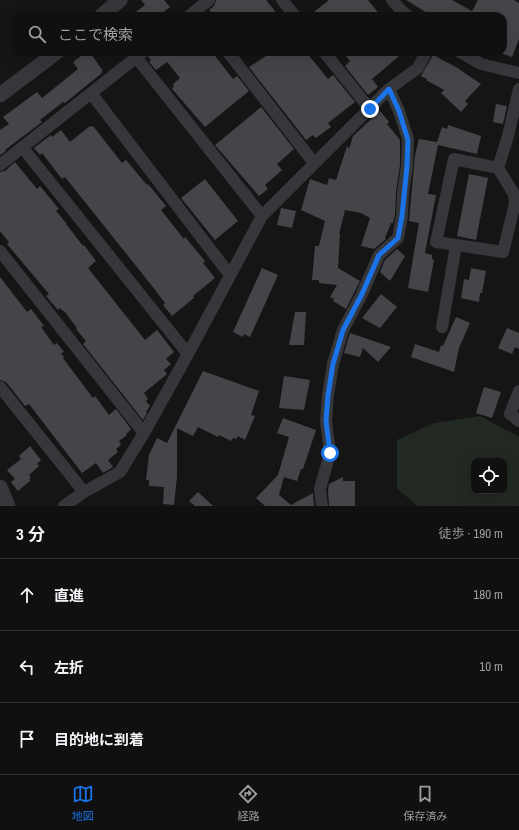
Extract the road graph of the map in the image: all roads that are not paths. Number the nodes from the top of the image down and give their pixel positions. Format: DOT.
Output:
graph roads {
  1 [pos="119,0"];
  2 [pos="209,0"];
  3 [pos="282,0"];
  4 [pos="392,0"];
  5 [pos="107,12"];
  6 [pos="197,12"];
  7 [pos="292,12"];
  8 [pos="403,12"];
  9 [pos="52,56"];
  10 [pos="135,56"];
  11 [pos="139,56"];
  12 [pos="231,56"];
  13 [pos="327,56"];
  14 [pos="424,56"];
  15 [pos="467,56"];
  16 [pos="519,73"];
  17 [pos="389,89"];
  18 [pos="519,90"];
  19 [pos="91,94"];
  20 [pos="0,95"];
  21 [pos="370,109"];
  22 [pos="22,147"];
  23 [pos="314,163"];
  24 [pos="0,165"];
  25 [pos="498,168"];
  26 [pos="262,216"];
  27 [pos="456,245"];
  28 [pos="0,250"];
  29 [pos="230,275"];
  30 [pos="442,327"];
  31 [pos="188,354"];
  32 [pos="0,387"];
  33 [pos="519,391"];
  34 [pos="519,421"];
  35 [pos="144,434"];
  36 [pos="0,487"];
  37 [pos="84,492"];
  38 [pos="8,506"];
  39 [pos="64,506"];
  40 [pos="322,506"];
  1 -- 5 [label="street"];
  2 -- 6 [label="street"];
  3 -- 7 [label="street"];
  4 -- 8 [label="street"];
  9 -- 20 [label="street"];
  10 -- 19 [label="street"];
  11 -- 26 [label="street"];
  12 -- 23 [label="street"];
  13 -- 21 [label="street"];
  14 -- 17 [label="street"];
  15 -- 16 [label="street"];
  17 -- 21 [label="street"];
  17 -- 40 [label="street"];
  18 -- 25 [label="street"];
  19 -- 22 [label="street"];
  19 -- 29 [label="street"];
  21 -- 23 [label="street"];
  22 -- 24 [label="street"];
  22 -- 31 [label="street"];
  23 -- 26 [label="street"];
  25 -- 27 [label="street"];
  25 -- 27 [label="street"];
  26 -- 29 [label="street"];
  27 -- 30 [label="street"];
  28 -- 35 [label="street"];
  29 -- 31 [label="street"];
  31 -- 35 [label="street"];
  32 -- 37 [label="street"];
  33 -- 34 [label="street"];
  35 -- 37 [label="street"];
  36 -- 38 [label="street"];
  37 -- 39 [label="street"];
}
